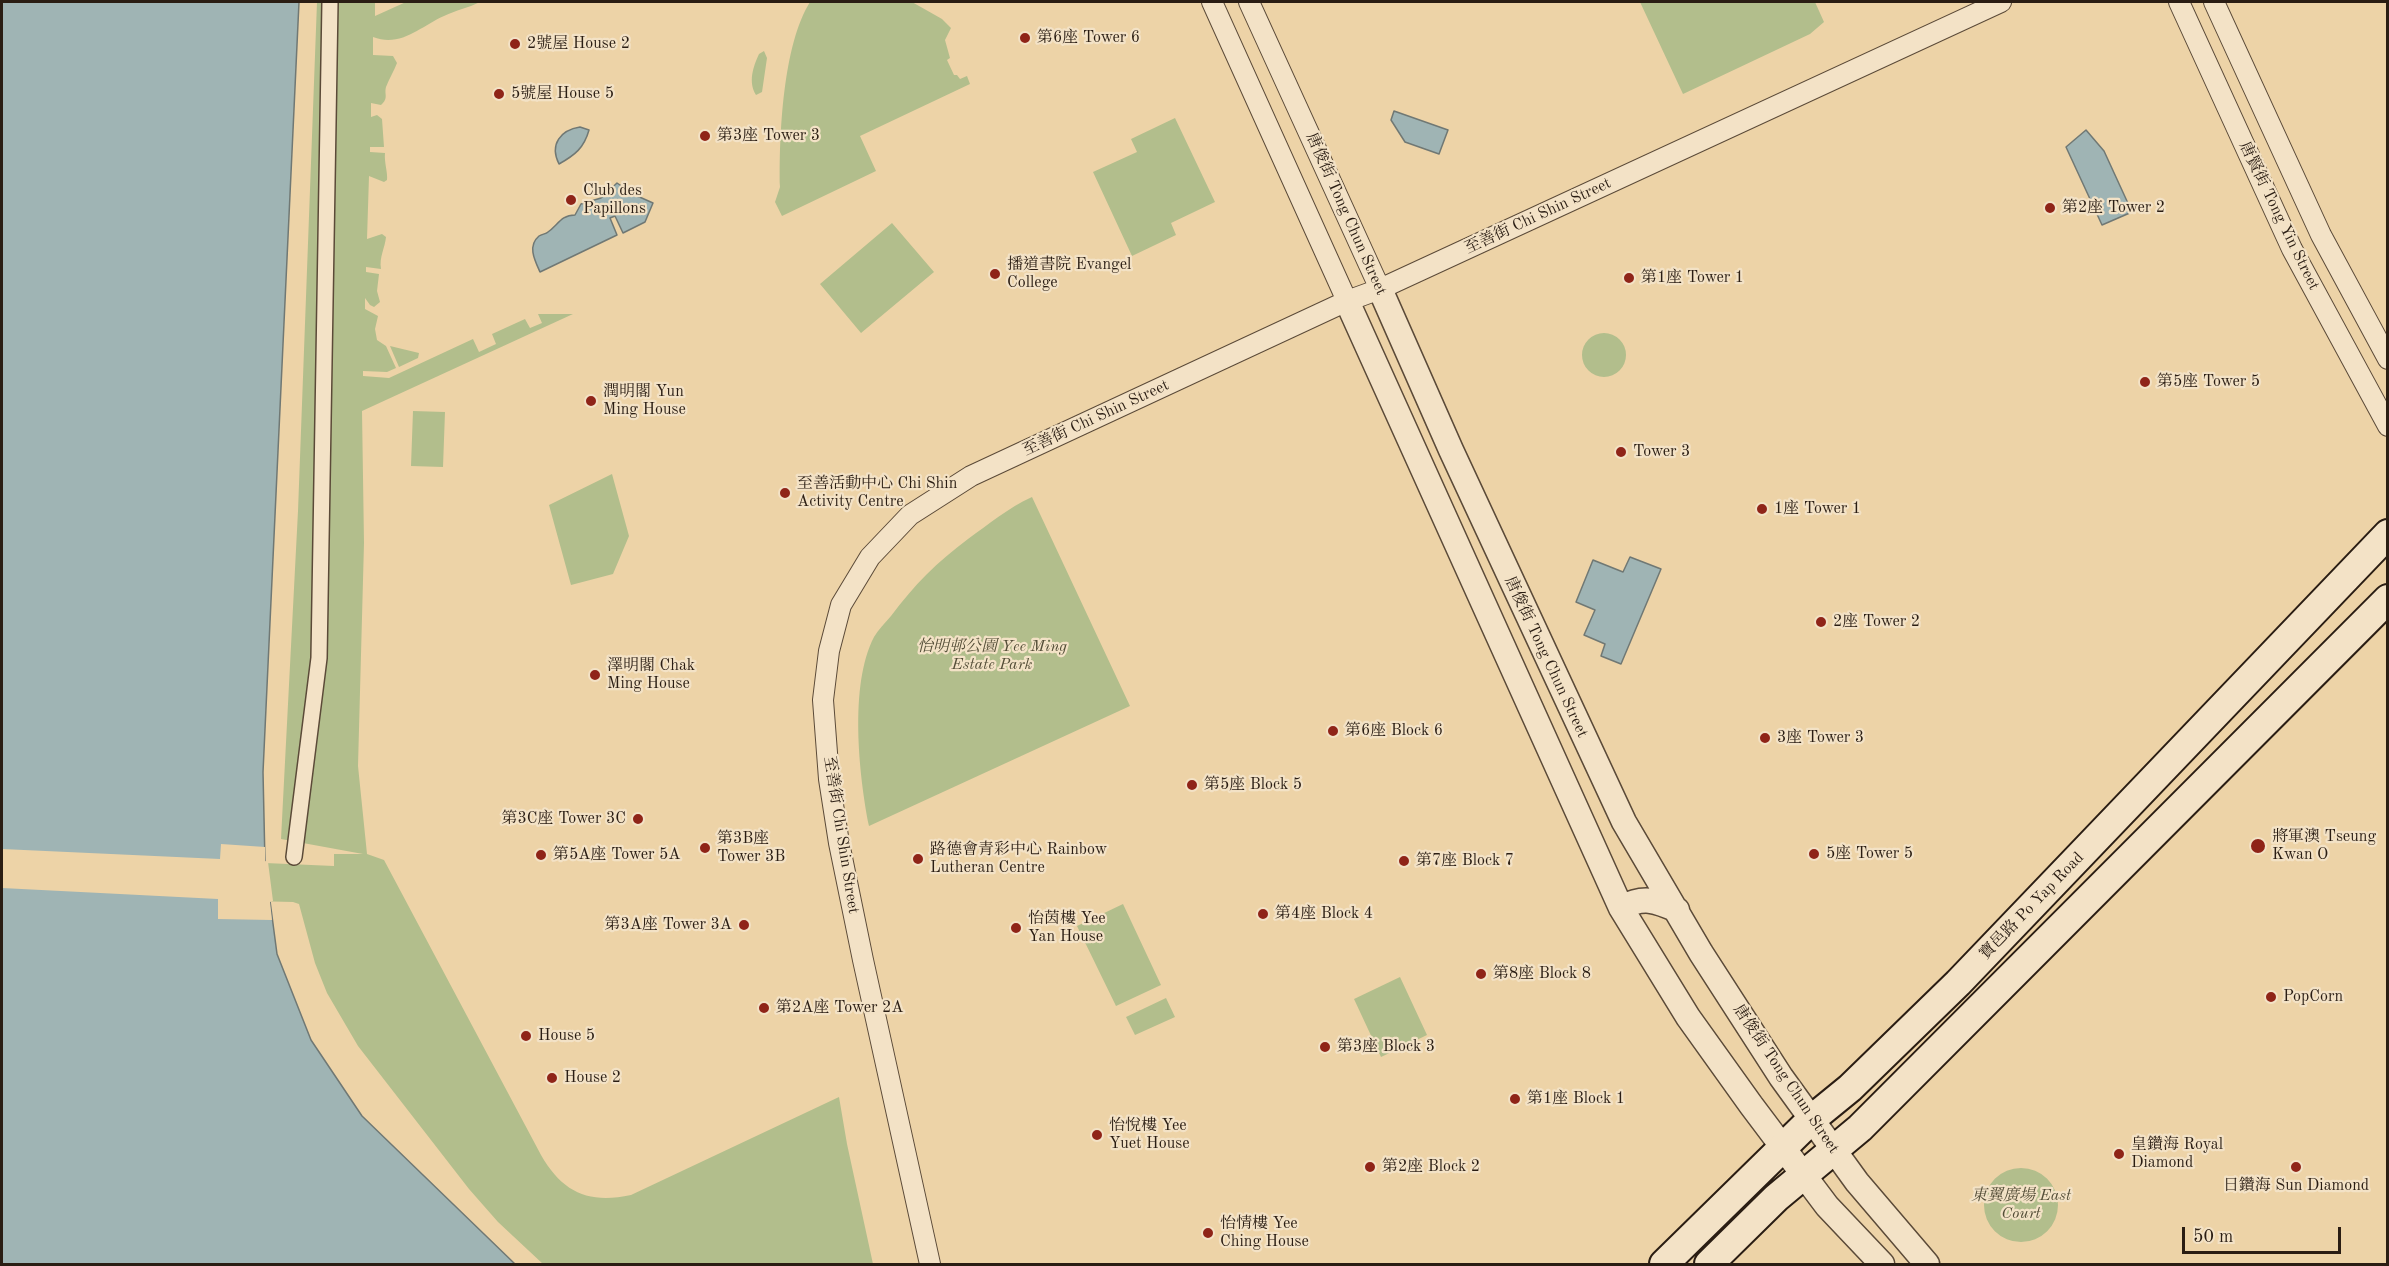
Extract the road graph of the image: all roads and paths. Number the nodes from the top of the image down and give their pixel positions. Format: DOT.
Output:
graph roads {
  1 [pos="330,2"];
  2 [pos="1212,2"];
  3 [pos="1249,2"];
  4 [pos="2001,2"];
  5 [pos="2179,2"];
  6 [pos="2214,2"];
  7 [pos="1380,289"];
  8 [pos="1347,301"];
  9 [pos="2388,359"];
  10 [pos="2388,426"];
  11 [pos="2388,534"];
  12 [pos="2388,599"];
  13 [pos="294,857"];
  14 [pos="1621,908"];
  15 [pos="1677,910"];
  16 [pos="1812,1119"];
  17 [pos="1782,1148"];
  18 [pos="1834,1151"];
  19 [pos="1803,1175"];
  20 [pos="930,1264"];
  21 [pos="1664,1264"];
  22 [pos="1709,1264"];
  23 [pos="1881,1264"];
  24 [pos="1927,1264"];
  1 -- 13 [label="street"];
  2 -- 8 [label="street, 唐俊街 Tong Chun Street"];
  3 -- 7 [label="street, 唐俊街 Tong Chun Street"];
  4 -- 7 [label="street, 至善街 Chi Shin Street"];
  5 -- 10 [label="street, 唐賢街 Tong Yin Street"];
  6 -- 9 [label="street, 唐賢街 Tong Yin Street"];
  7 -- 8 [label="street, 至善街 Chi Shin Street"];
  7 -- 15 [label="street, 唐俊街 Tong Chun Street"];
  8 -- 14 [label="street, 唐俊街 Tong Chun Street"];
  8 -- 20 [label="street, 至善街 Chi Shin Street"];
  11 -- 16 [label="main road, 寶邑路 Po Yap Road"];
  12 -- 18 [label="main road, 寶邑路 Po Yap Road"];
  14 -- 15 [label="street"];
  14 -- 17 [label="street, 唐俊街 Tong Chun Street"];
  15 -- 16 [label="street, 唐俊街 Tong Chun Street"];
  16 -- 17 [label="main road, 寶邑路 Po Yap Road"];
  16 -- 18 [label="street, 唐俊街 Tong Chun Street"];
  17 -- 19 [label="street, 唐俊街 Tong Chun Street"];
  17 -- 21 [label="main road, 寶邑路 Po Yap Road"];
  18 -- 19 [label="main road, 寶邑路 Po Yap Road"];
  18 -- 24 [label="street, 唐俊街 Tong Chun Street"];
  19 -- 22 [label="main road, 寶邑路 Po Yap Road"];
  19 -- 23 [label="street, 唐俊街 Tong Chun Street"];
}
